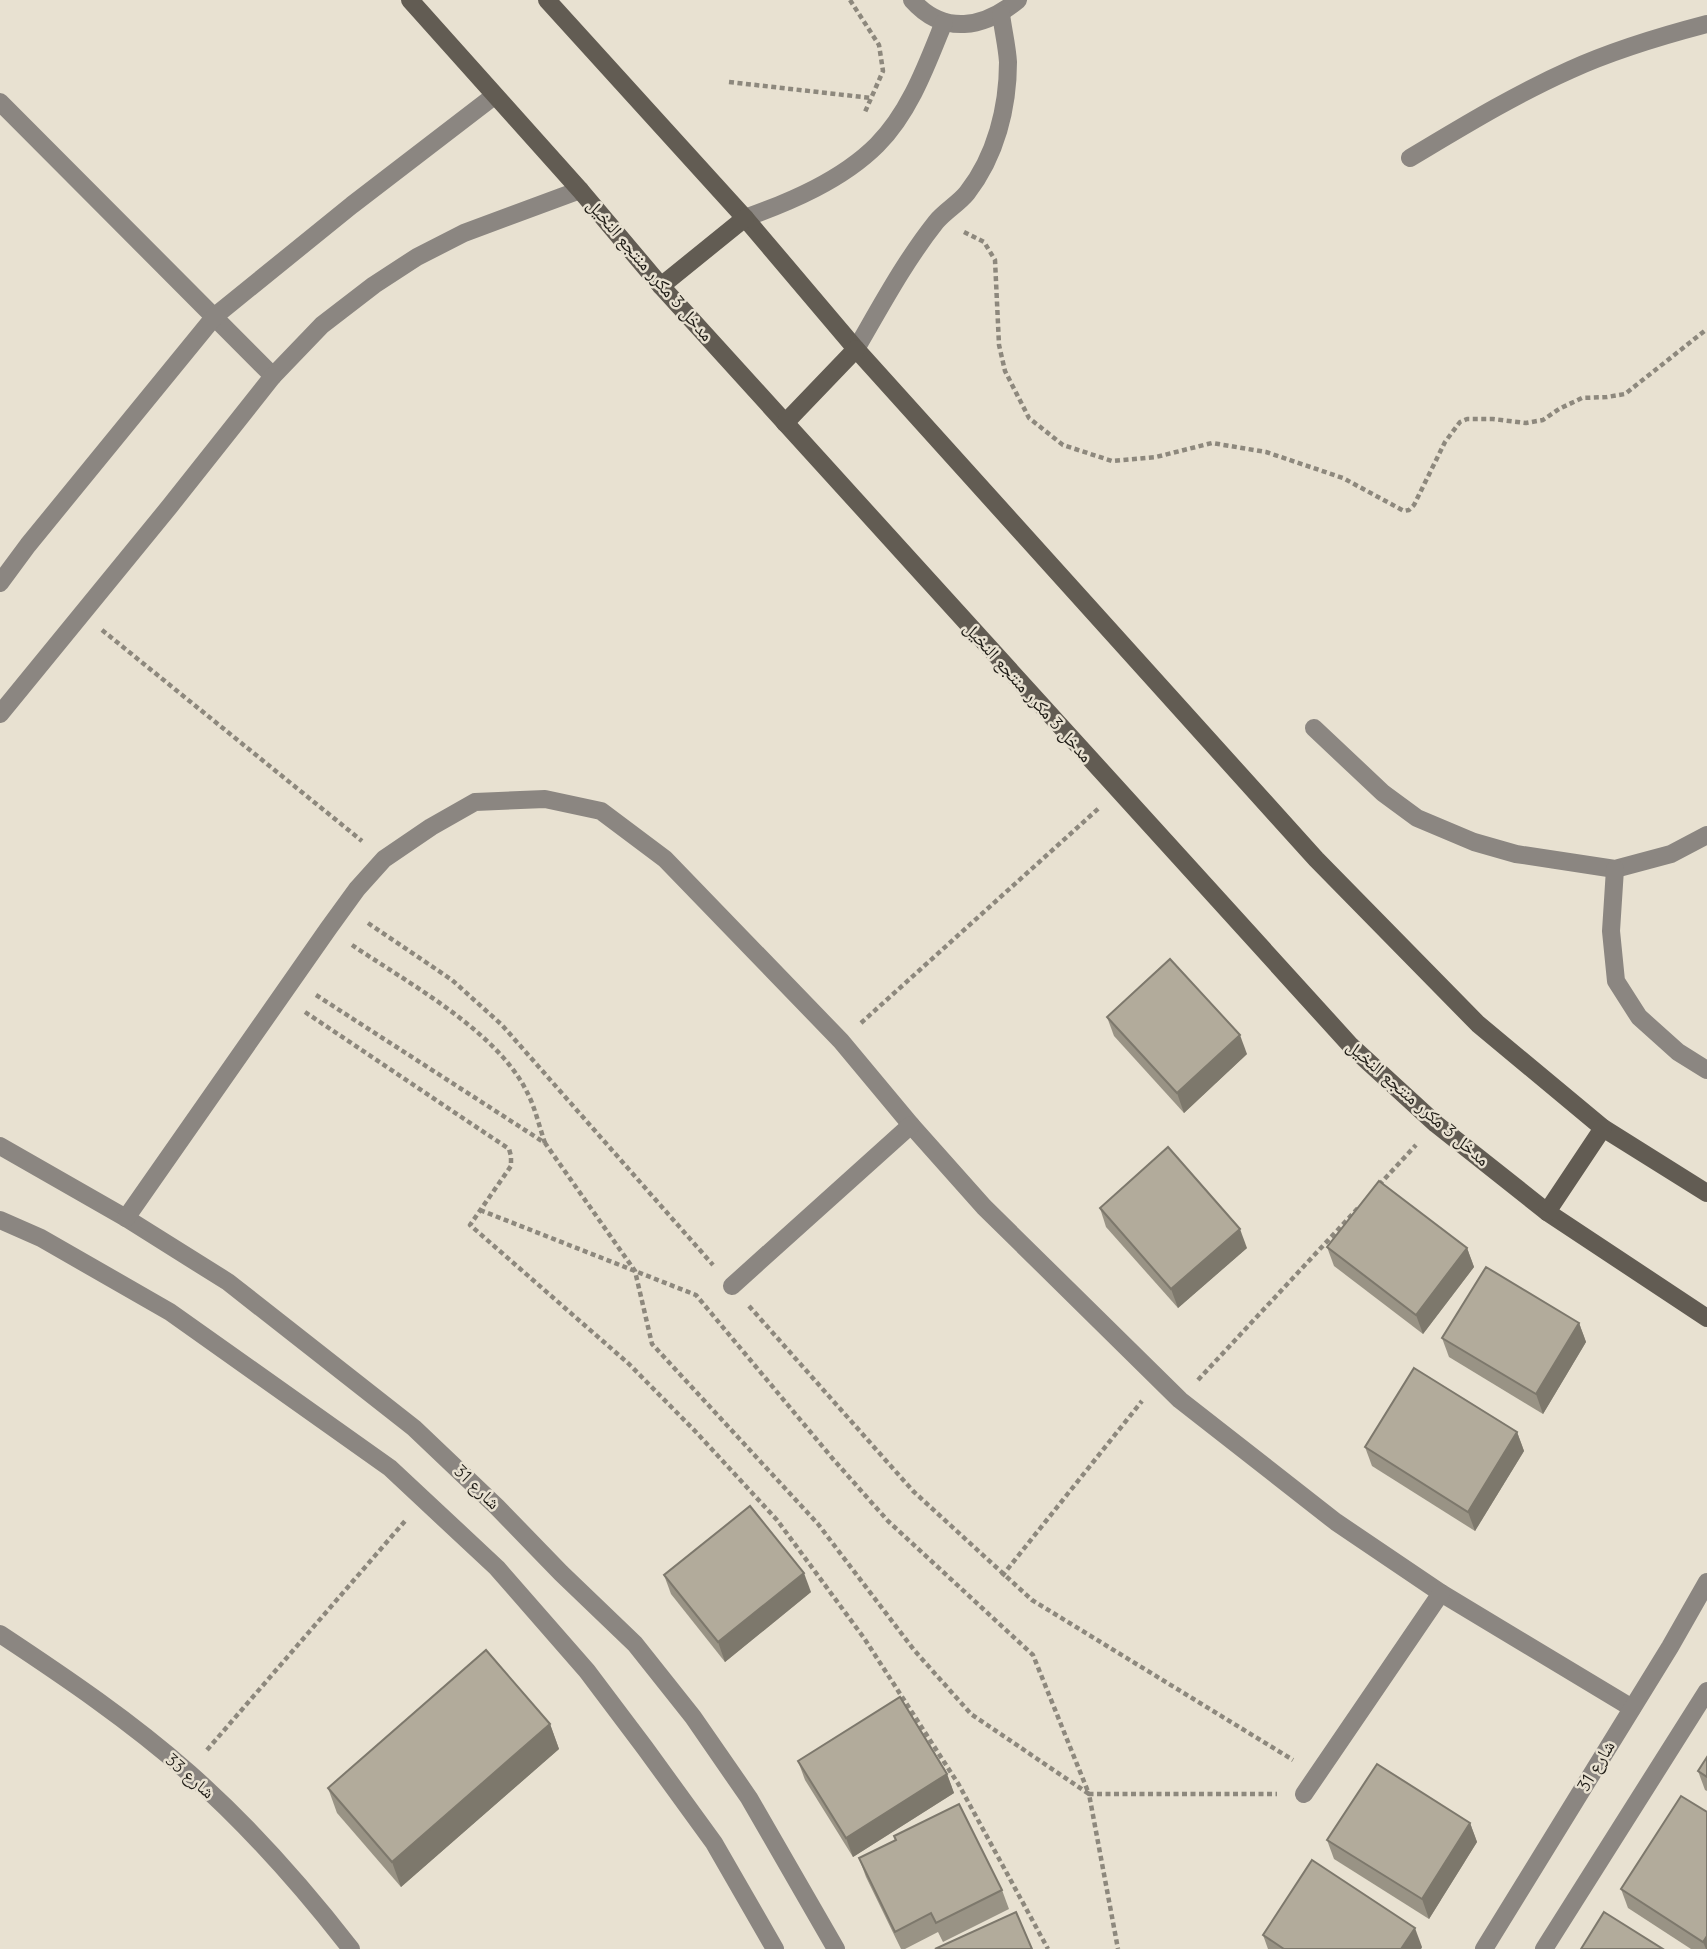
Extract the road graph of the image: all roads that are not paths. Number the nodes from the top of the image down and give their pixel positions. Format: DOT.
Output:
graph roads {
  1 [pos="410,0"];
  2 [pos="547,0"];
  3 [pos="912,0"];
  4 [pos="1018,0"];
  5 [pos="1001,14"];
  6 [pos="944,22"];
  7 [pos="1707,23"];
  8 [pos="494,96"];
  9 [pos="0,102"];
  10 [pos="1410,158"];
  11 [pos="580,190"];
  12 [pos="745,218"];
  13 [pos="661,286"];
  14 [pos="215,316"];
  15 [pos="856,349"];
  16 [pos="273,376"];
  17 [pos="786,423"];
  18 [pos="0,583"];
  19 [pos="0,714"];
  20 [pos="1314,728"];
  21 [pos="1707,835"];
  22 [pos="1615,869"];
  23 [pos="1707,1070"];
  24 [pos="911,1125"];
  25 [pos="1603,1128"];
  26 [pos="0,1146"];
  27 [pos="1707,1193"];
  28 [pos="1547,1212"];
  29 [pos="127,1219"];
  30 [pos="0,1220"];
  31 [pos="732,1286"];
  32 [pos="1707,1318"];
  33 [pos="1707,1581"];
  34 [pos="1441,1593"];
  35 [pos="0,1634"];
  36 [pos="1707,1691"];
  37 [pos="1632,1708"];
  38 [pos="1304,1794"];
  39 [pos="351,1949"];
  40 [pos="775,1949"];
  41 [pos="836,1949"];
  42 [pos="1485,1949"];
  43 [pos="1544,1949"];
  1 -- 8 [label="street, مدخل 3 مكرر منتجع النخيل"];
  2 -- 12 [label="street"];
  3 -- 6 [label="street"];
  4 -- 5 [label="street"];
  5 -- 6 [label="street"];
  5 -- 15 [label="street"];
  6 -- 12 [label="street"];
  7 -- 10 [label="street"];
  8 -- 11 [label="street, مدخل 3 مكرر منتجع النخيل"];
  8 -- 14 [label="street"];
  9 -- 14 [label="street"];
  11 -- 13 [label="street, مدخل 3 مكرر منتجع النخيل"];
  11 -- 16 [label="street"];
  12 -- 13 [label="street"];
  12 -- 15 [label="street"];
  13 -- 17 [label="street, مدخل 3 مكرر منتجع النخيل"];
  14 -- 16 [label="street"];
  14 -- 18 [label="street"];
  15 -- 17 [label="street"];
  15 -- 25 [label="street"];
  16 -- 19 [label="street"];
  17 -- 28 [label="street, مدخل 3 مكرر منتجع النخيل"];
  20 -- 22 [label="street"];
  21 -- 22 [label="street"];
  22 -- 23 [label="street"];
  24 -- 29 [label="street"];
  24 -- 31 [label="street"];
  24 -- 34 [label="street"];
  25 -- 27 [label="street"];
  25 -- 28 [label="street"];
  26 -- 29 [label="street, شارع 31"];
  28 -- 32 [label="street, مدخل 3 مكرر منتجع النخيل"];
  29 -- 41 [label="street, شارع 31"];
  30 -- 40 [label="street"];
  33 -- 37 [label="street, شارع 31"];
  34 -- 37 [label="street"];
  34 -- 38 [label="street"];
  35 -- 39 [label="street, شارع 33"];
  36 -- 43 [label="street"];
  37 -- 42 [label="street, شارع 31"];
}
